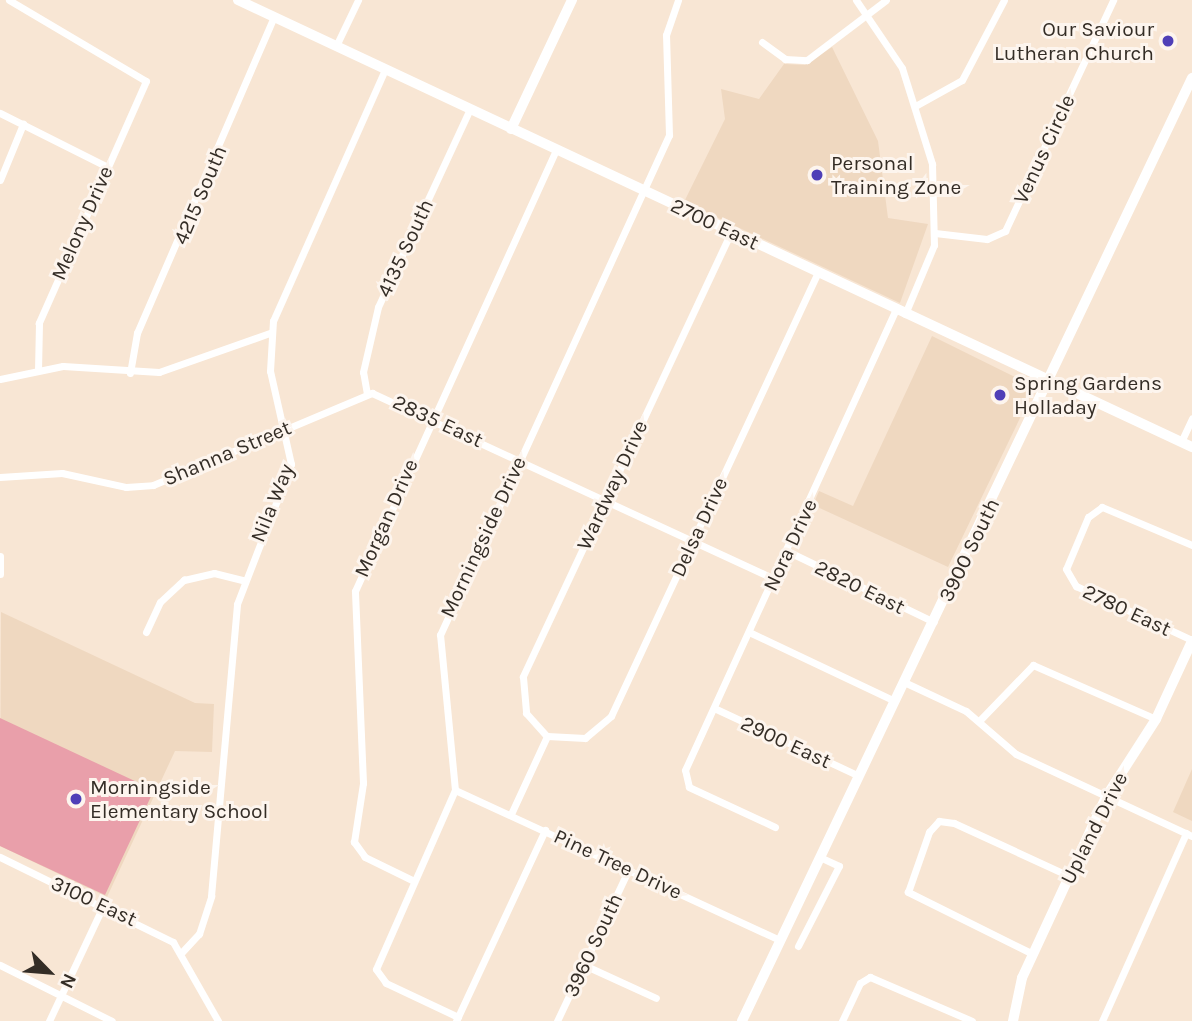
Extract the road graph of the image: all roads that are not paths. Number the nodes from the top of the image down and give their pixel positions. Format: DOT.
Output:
graph roads {
  1 [pos="9,0"];
  2 [pos="238,0"];
  3 [pos="358,0"];
  4 [pos="572,0"];
  5 [pos="678,0"];
  6 [pos="856,0"];
  7 [pos="886,0"];
  8 [pos="1004,0"];
  9 [pos="1114,0"];
  10 [pos="868,14"];
  11 [pos="274,17"];
  12 [pos="762,42"];
  13 [pos="336,46"];
  14 [pos="385,69"];
  15 [pos="1192,79"];
  16 [pos="917,105"];
  17 [pos="470,109"];
  18 [pos="0,113"];
  19 [pos="23,124"];
  20 [pos="511,129"];
  21 [pos="556,150"];
  22 [pos="106,166"];
  23 [pos="0,180"];
  24 [pos="643,191"];
  25 [pos="731,232"];
  26 [pos="935,233"];
  27 [pos="818,273"];
  28 [pos="901,312"];
  29 [pos="270,333"];
  30 [pos="38,369"];
  31 [pos="130,373"];
  32 [pos="0,379"];
  33 [pos="1050,381"];
  34 [pos="367,394"];
  35 [pos="431,418"];
  36 [pos="1192,418"];
  37 [pos="283,429"];
  38 [pos="1186,444"];
  39 [pos="518,458"];
  40 [pos="0,477"];
  41 [pos="605,500"];
  42 [pos="692,541"];
  43 [pos="1192,545"];
  44 [pos="787,551"];
  45 [pos="0,556"];
  46 [pos="0,574"];
  47 [pos="774,579"];
  48 [pos="243,580"];
  49 [pos="934,622"];
  50 [pos="146,632"];
  51 [pos="749,632"];
  52 [pos="1192,641"];
  53 [pos="904,682"];
  54 [pos="895,701"];
  55 [pos="714,708"];
  56 [pos="1156,719"];
  57 [pos="979,721"];
  58 [pos="547,736"];
  59 [pos="859,776"];
  60 [pos="456,790"];
  61 [pos="1106,797"];
  62 [pos="511,814"];
  63 [pos="775,827"];
  64 [pos="545,830"];
  65 [pos="1189,835"];
  66 [pos="0,857"];
  67 [pos="820,857"];
  68 [pos="629,869"];
  69 [pos="1069,876"];
  70 [pos="415,881"];
  71 [pos="103,906"];
  72 [pos="780,940"];
  73 [pos="798,946"];
  74 [pos="182,952"];
  75 [pos="1033,954"];
  76 [pos="0,965"];
  77 [pos="583,965"];
  78 [pos="62,994"];
  79 [pos="656,999"];
  80 [pos="457,1019"];
  81 [pos="49,1021"];
  82 [pos="112,1021"];
  83 [pos="218,1021"];
  84 [pos="557,1021"];
  85 [pos="742,1021"];
  86 [pos="842,1021"];
  87 [pos="972,1021"];
  88 [pos="1013,1021"];
  89 [pos="1102,1021"];
  1 -- 22 [label="street, Melony Drive"];
  2 -- 11 [label="street, 2700 East"];
  3 -- 13 [label="street"];
  4 -- 20 [label="street"];
  5 -- 24 [label="street, Morningside Drive"];
  6 -- 10 [label="street"];
  7 -- 10 [label="street"];
  8 -- 16 [label="street"];
  9 -- 26 [label="street, Venus Circle"];
  10 -- 12 [label="street"];
  10 -- 16 [label="street"];
  11 -- 13 [label="street, 2700 East"];
  11 -- 31 [label="street, 4215 South"];
  13 -- 14 [label="street, 2700 East"];
  14 -- 17 [label="street, 2700 East"];
  14 -- 29 [label="street, Nila Way"];
  15 -- 33 [label="street, 3900 South"];
  16 -- 26 [label="street"];
  17 -- 20 [label="street, 2700 East"];
  17 -- 34 [label="street, 4135 South"];
  18 -- 19 [label="street"];
  19 -- 22 [label="street"];
  19 -- 23 [label="street"];
  20 -- 21 [label="street, 2700 East"];
  21 -- 24 [label="street, 2700 East"];
  21 -- 35 [label="street, Morgan Drive"];
  22 -- 30 [label="street, Melony Drive"];
  24 -- 25 [label="street, 2700 East"];
  24 -- 39 [label="street, Morningside Drive"];
  25 -- 27 [label="street, 2700 East"];
  25 -- 41 [label="street, Wardway Drive"];
  26 -- 28 [label="street, Nora Drive"];
  27 -- 28 [label="street, 2700 East"];
  27 -- 42 [label="street, Delsa Drive"];
  28 -- 33 [label="street, 2700 East"];
  28 -- 44 [label="street, Nora Drive"];
  29 -- 31 [label="street"];
  29 -- 37 [label="street, Nila Way"];
  30 -- 31 [label="street"];
  30 -- 32 [label="street"];
  33 -- 38 [label="street, 2700 East"];
  33 -- 49 [label="street, 3900 South"];
  34 -- 35 [label="street, 2835 East"];
  34 -- 37 [label="street, Shanna Street"];
  35 -- 39 [label="street, 2835 East"];
  35 -- 70 [label="street, Morgan Drive"];
  36 -- 38 [label="street"];
  37 -- 40 [label="street, Shanna Street"];
  37 -- 48 [label="street, Nila Way"];
  39 -- 41 [label="street, 2835 East"];
  39 -- 60 [label="street, Morningside Drive"];
  41 -- 42 [label="street, 2835 East"];
  41 -- 58 [label="street, Wardway Drive"];
  42 -- 47 [label="street, 2835 East"];
  42 -- 58 [label="street, Delsa Drive"];
  43 -- 52 [label="street, 2780 East"];
  44 -- 47 [label="street, Nora Drive"];
  44 -- 49 [label="street, 2820 East"];
  45 -- 46 [label="street"];
  47 -- 51 [label="street, Nora Drive"];
  48 -- 50 [label="street"];
  48 -- 74 [label="street, Nila Way"];
  49 -- 53 [label="street, 3900 South"];
  51 -- 54 [label="street"];
  51 -- 55 [label="street, Nora Drive"];
  52 -- 56 [label="street, Upland Drive"];
  53 -- 54 [label="street, 3900 South"];
  53 -- 57 [label="street"];
  54 -- 59 [label="street, 3900 South"];
  55 -- 59 [label="street, 2900 East"];
  55 -- 63 [label="street, Nora Drive"];
  56 -- 57 [label="street"];
  56 -- 61 [label="street, Upland Drive"];
  57 -- 61 [label="street"];
  58 -- 62 [label="street"];
  59 -- 67 [label="street, 3900 South"];
  60 -- 62 [label="street, Pine Tree Drive"];
  60 -- 70 [label="street"];
  61 -- 65 [label="street"];
  61 -- 69 [label="street, Upland Drive"];
  62 -- 64 [label="street, Pine Tree Drive"];
  64 -- 68 [label="street, Pine Tree Drive"];
  64 -- 80 [label="street"];
  65 -- 89 [label="street"];
  66 -- 71 [label="street, 3100 East"];
  67 -- 72 [label="street, 3900 South"];
  67 -- 73 [label="street"];
  68 -- 72 [label="street, Pine Tree Drive"];
  68 -- 77 [label="street, 3960 South"];
  69 -- 75 [label="street, Upland Drive"];
  69 -- 75 [label="street"];
  70 -- 80 [label="street"];
  71 -- 74 [label="street, 3100 East"];
  71 -- 78 [label="street"];
  72 -- 85 [label="street, 3900 South"];
  74 -- 83 [label="street"];
  75 -- 88 [label="street, Upland Drive"];
  76 -- 78 [label="street"];
  77 -- 79 [label="street"];
  77 -- 84 [label="street, 3960 South"];
  78 -- 81 [label="street"];
  78 -- 82 [label="street"];
  86 -- 87 [label="street"];
}
